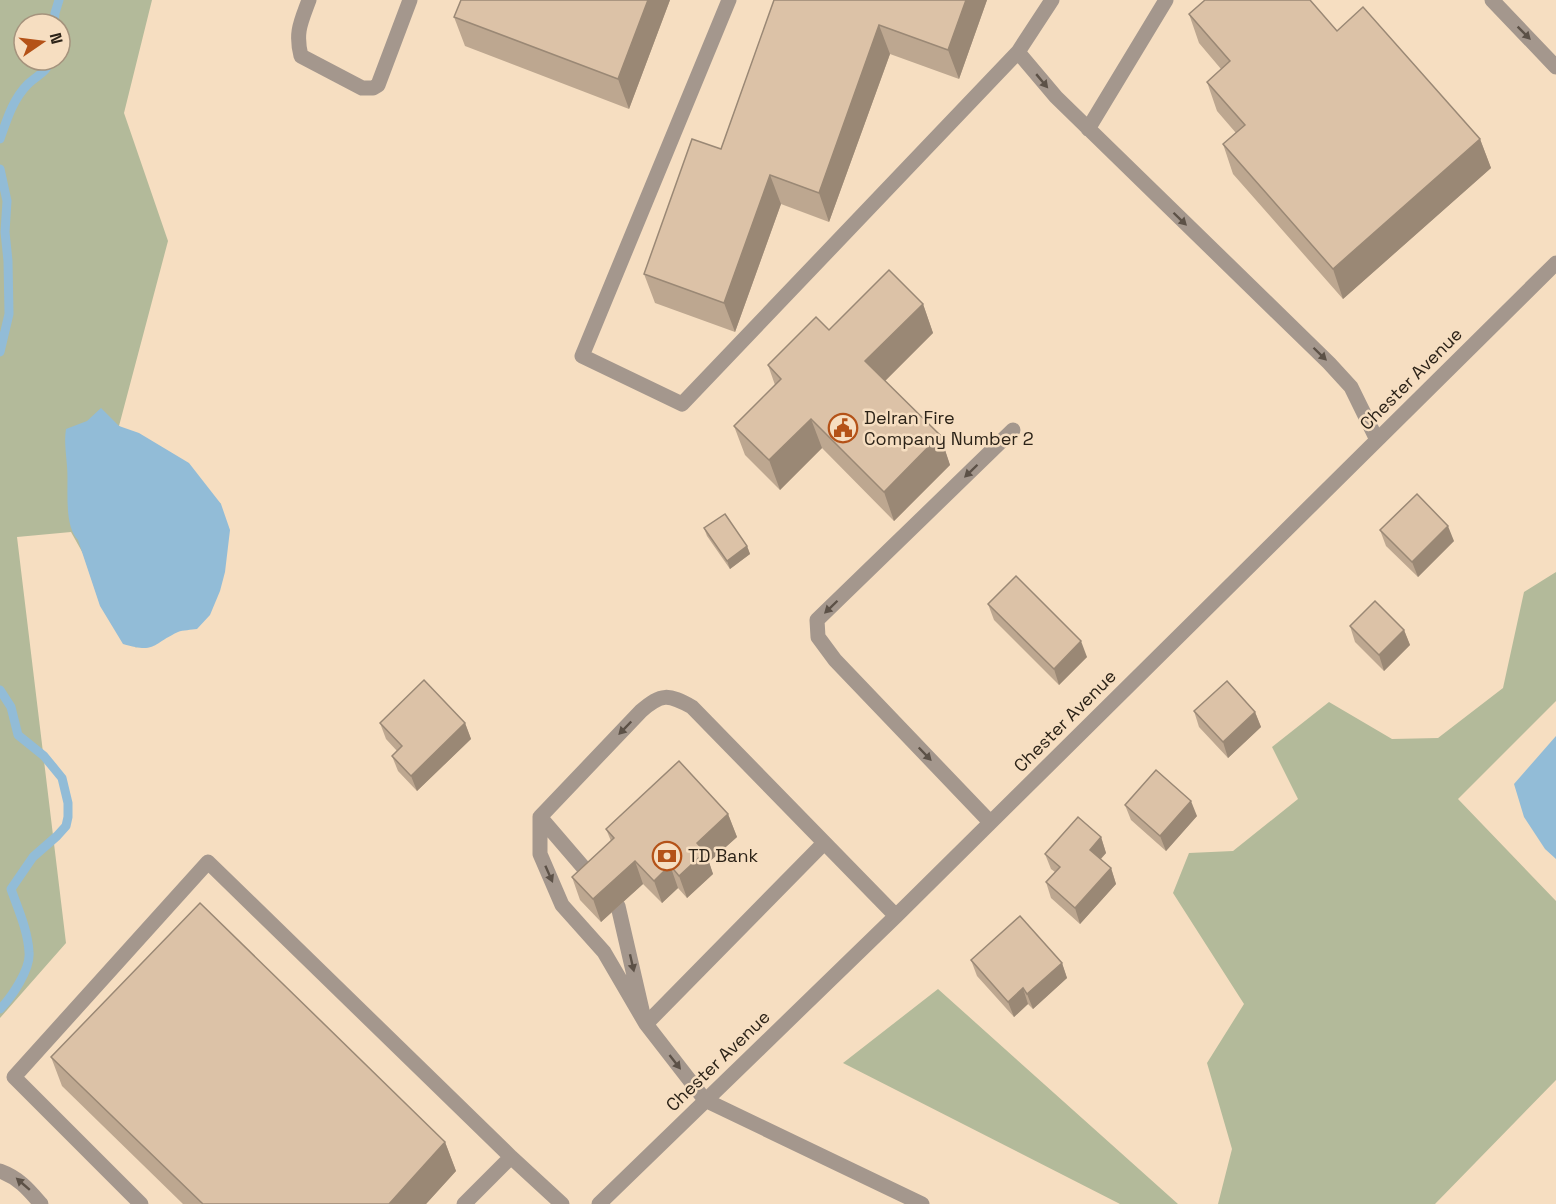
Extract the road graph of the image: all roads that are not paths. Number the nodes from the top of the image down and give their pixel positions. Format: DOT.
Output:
graph roads {
  1 [pos="309,0"];
  2 [pos="410,0"];
  3 [pos="729,0"];
  4 [pos="1052,0"];
  5 [pos="1166,0"];
  6 [pos="1492,0"];
  7 [pos="1018,52"];
  8 [pos="1556,67"];
  9 [pos="1088,129"];
  10 [pos="1556,263"];
  11 [pos="1013,430"];
  12 [pos="1377,440"];
  13 [pos="540,817"];
  14 [pos="990,822"];
  15 [pos="824,843"];
  16 [pos="597,883"];
  17 [pos="618,906"];
  18 [pos="896,916"];
  19 [pos="646,1024"];
  20 [pos="705,1100"];
  21 [pos="511,1156"];
  22 [pos="0,1171"];
  23 [pos="41,1204"];
  24 [pos="141,1204"];
  25 [pos="464,1204"];
  26 [pos="562,1204"];
  27 [pos="599,1204"];
  28 [pos="922,1204"];
  1 -- 2 [label="street"];
  3 -- 7 [label="street"];
  4 -- 7 [label="street"];
  5 -- 9 [label="street"];
  6 -- 8 [label="street, one-way"];
  7 -- 9 [label="street, one-way"];
  9 -- 12 [label="street, one-way"];
  10 -- 12 [label="street, Chester Avenue"];
  11 -- 14 [label="street, one-way"];
  12 -- 14 [label="street, Chester Avenue"];
  15 -- 13 [label="street, one-way"];
  13 -- 16 [label="street"];
  13 -- 19 [label="street, one-way"];
  14 -- 18 [label="street, Chester Avenue"];
  15 -- 18 [label="street"];
  15 -- 19 [label="street"];
  17 -- 19 [label="street, one-way"];
  18 -- 20 [label="street, Chester Avenue"];
  19 -- 20 [label="street, one-way"];
  20 -- 27 [label="street, Chester Avenue"];
  20 -- 28 [label="street"];
  21 -- 24 [label="street"];
  21 -- 25 [label="street"];
  21 -- 26 [label="street"];
  23 -- 22 [label="street, one-way"];
}
